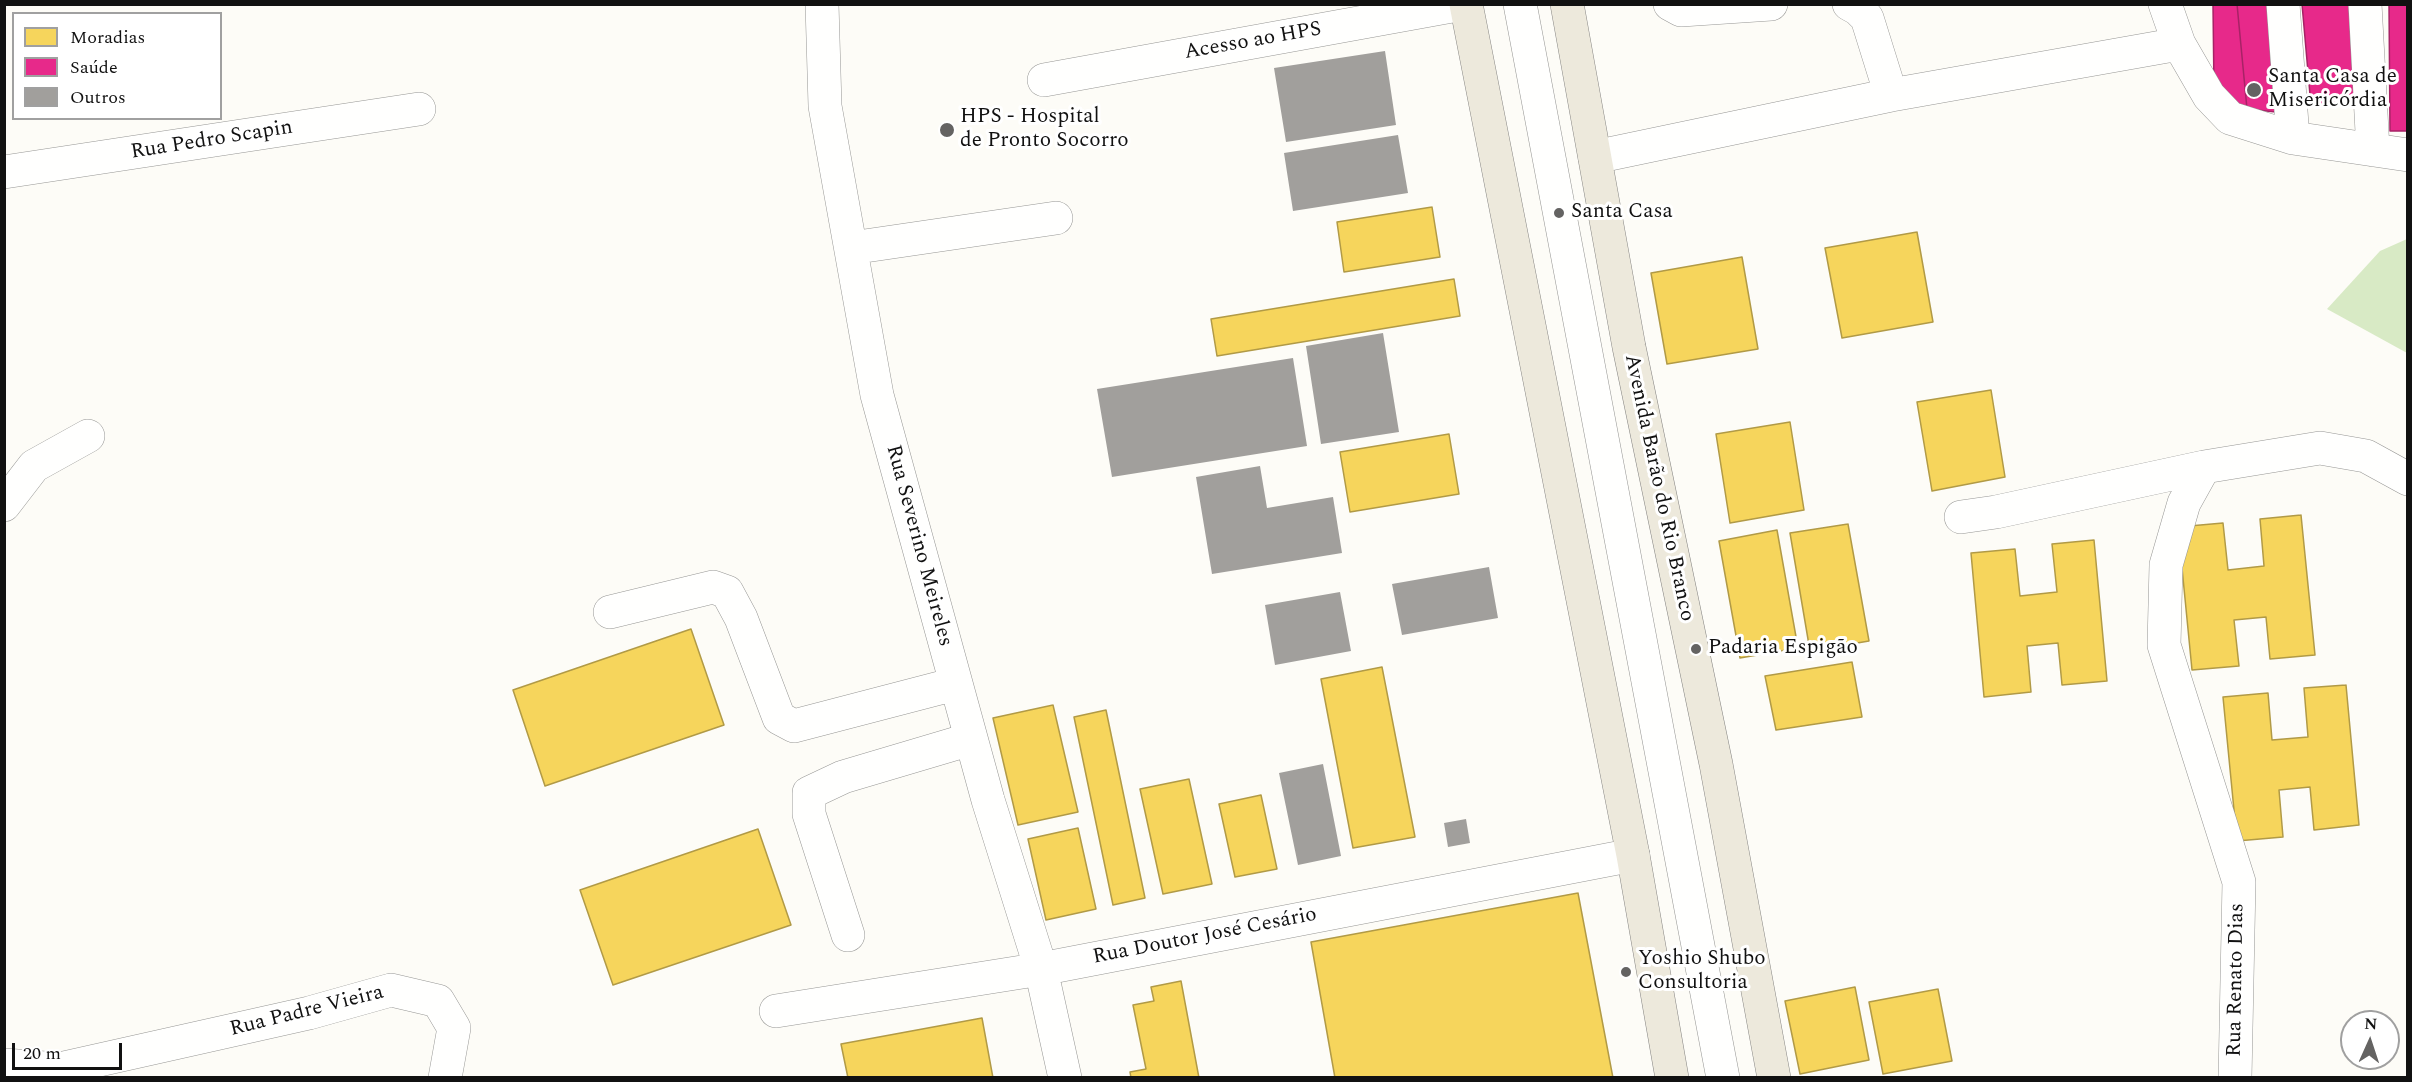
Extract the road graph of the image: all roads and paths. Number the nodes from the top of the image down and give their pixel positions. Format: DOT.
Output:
graph roads {
  1 [pos="822,4"];
  2 [pos="1465,4"];
  3 [pos="1520,4"];
  4 [pos="1567,4"];
  5 [pos="1670,4"];
  6 [pos="1771,4"];
  7 [pos="1849,4"];
  8 [pos="2165,4"];
  9 [pos="2283,4"];
  10 [pos="2365,4"];
  11 [pos="2179,44"];
  12 [pos="1044,80"];
  13 [pos="1891,95"];
  14 [pos="419,109"];
  15 [pos="2293,138"];
  16 [pos="2373,150"];
  17 [pos="2408,155"];
  18 [pos="1595,158"];
  19 [pos="4,172"];
  20 [pos="1056,218"];
  21 [pos="851,248"];
  22 [pos="88,436"];
  23 [pos="2204,467"];
  24 [pos="2408,479"];
  25 [pos="4,505"];
  26 [pos="1961,517"];
  27 [pos="609,612"];
  28 [pos="955,684"];
  29 [pos="971,739"];
  30 [pos="1633,855"];
  31 [pos="848,935"];
  32 [pos="1041,969"];
  33 [pos="776,1011"];
  34 [pos="4,1065"];
  35 [pos="445,1077"];
  36 [pos="1065,1077"];
  37 [pos="1672,1077"];
  38 [pos="1723,1077"];
  39 [pos="1774,1077"];
  40 [pos="2235,1077"];
  1 -- 21 [label="street, Rua Severino Meireles"];
  2 -- 12 [label="street, Acesso ao HPS"];
  2 -- 30 [label="main road"];
  3 -- 38 [label="street, Avenida Barão do Rio Branco"];
  4 -- 18 [label="main road, Avenida Barão do Rio Branco"];
  5 -- 6 [label="street"];
  7 -- 13 [label="street"];
  8 -- 11 [label="street"];
  9 -- 15 [label="street"];
  10 -- 16 [label="street"];
  11 -- 13 [label="street"];
  11 -- 15 [label="street"];
  13 -- 18 [label="street"];
  14 -- 19 [label="street, Rua Pedro Scapin"];
  15 -- 16 [label="street"];
  16 -- 17 [label="street"];
  18 -- 39 [label="main road, Avenida Barão do Rio Branco"];
  20 -- 21 [label="street"];
  21 -- 28 [label="street, Rua Severino Meireles"];
  22 -- 25 [label="street"];
  23 -- 24 [label="street"];
  23 -- 26 [label="street"];
  23 -- 40 [label="street, Rua Renato Dias"];
  27 -- 28 [label="street"];
  28 -- 29 [label="street, Rua Severino Meireles"];
  29 -- 31 [label="street"];
  29 -- 32 [label="street, Rua Severino Meireles"];
  30 -- 32 [label="street, Rua Doutor José Cesário"];
  30 -- 37 [label="main road"];
  32 -- 33 [label="street, Rua Doutor José Cesário"];
  32 -- 36 [label="street, Rua Severino Meireles"];
  34 -- 35 [label="street, Rua Padre Vieira"];
}
